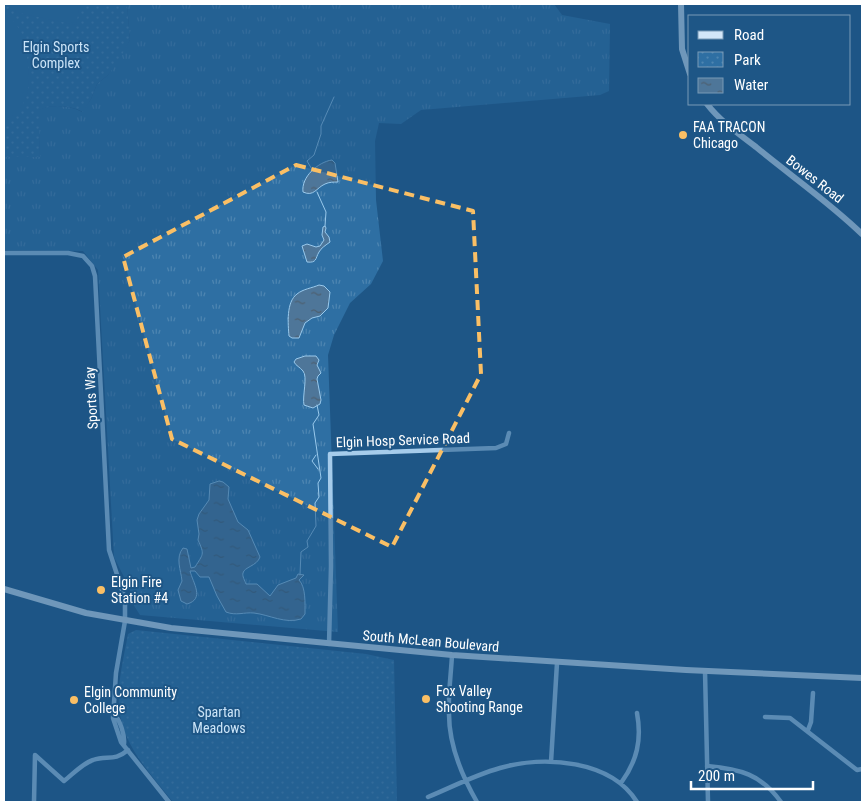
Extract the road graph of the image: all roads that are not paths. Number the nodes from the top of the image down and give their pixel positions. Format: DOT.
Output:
graph roads {
  1 [pos="681,4"];
  2 [pos="688,68"];
  3 [pos="708,105"];
  4 [pos="862,234"];
  5 [pos="4,253"];
  6 [pos="509,433"];
  7 [pos="4,589"];
  8 [pos="125,621"];
  9 [pos="329,644"];
  10 [pos="452,655"];
  11 [pos="557,662"];
  12 [pos="705,671"];
  13 [pos="862,678"];
  14 [pos="813,693"];
  15 [pos="637,713"];
  16 [pos="765,717"];
  17 [pos="808,730"];
  18 [pos="128,750"];
  19 [pos="551,762"];
  20 [pos="707,766"];
  21 [pos="862,769"];
  22 [pos="465,780"];
  23 [pos="621,783"];
  24 [pos="428,797"];
  25 [pos="34,802"];
  26 [pos="169,802"];
  27 [pos="477,802"];
  28 [pos="637,802"];
  29 [pos="708,802"];
  30 [pos="781,802"];
  1 -- 2 [label="main road"];
  3 -- 4 [label="main road, Bowes Road"];
  5 -- 8 [label="street, Sports Way"];
  6 -- 9 [label="street, Elgin Hosp Service Road"];
  7 -- 8 [label="main road, South McLean Boulevard"];
  8 -- 9 [label="main road, South McLean Boulevard"];
  8 -- 18 [label="street, Sports Way"];
  9 -- 10 [label="main road, South McLean Boulevard"];
  10 -- 11 [label="main road, South McLean Boulevard"];
  10 -- 22 [label="street"];
  11 -- 12 [label="main road, South McLean Boulevard"];
  11 -- 19 [label="street"];
  12 -- 13 [label="main road, South McLean Boulevard"];
  12 -- 20 [label="street"];
  14 -- 17 [label="street"];
  15 -- 23 [label="street"];
  16 -- 17 [label="street"];
  17 -- 21 [label="street"];
  18 -- 25 [label="street"];
  18 -- 26 [label="street, Sports Way"];
  19 -- 22 [label="street"];
  19 -- 23 [label="street"];
  20 -- 29 [label="street"];
  20 -- 30 [label="street"];
  22 -- 24 [label="street"];
  22 -- 27 [label="street"];
  23 -- 28 [label="street"];
}
